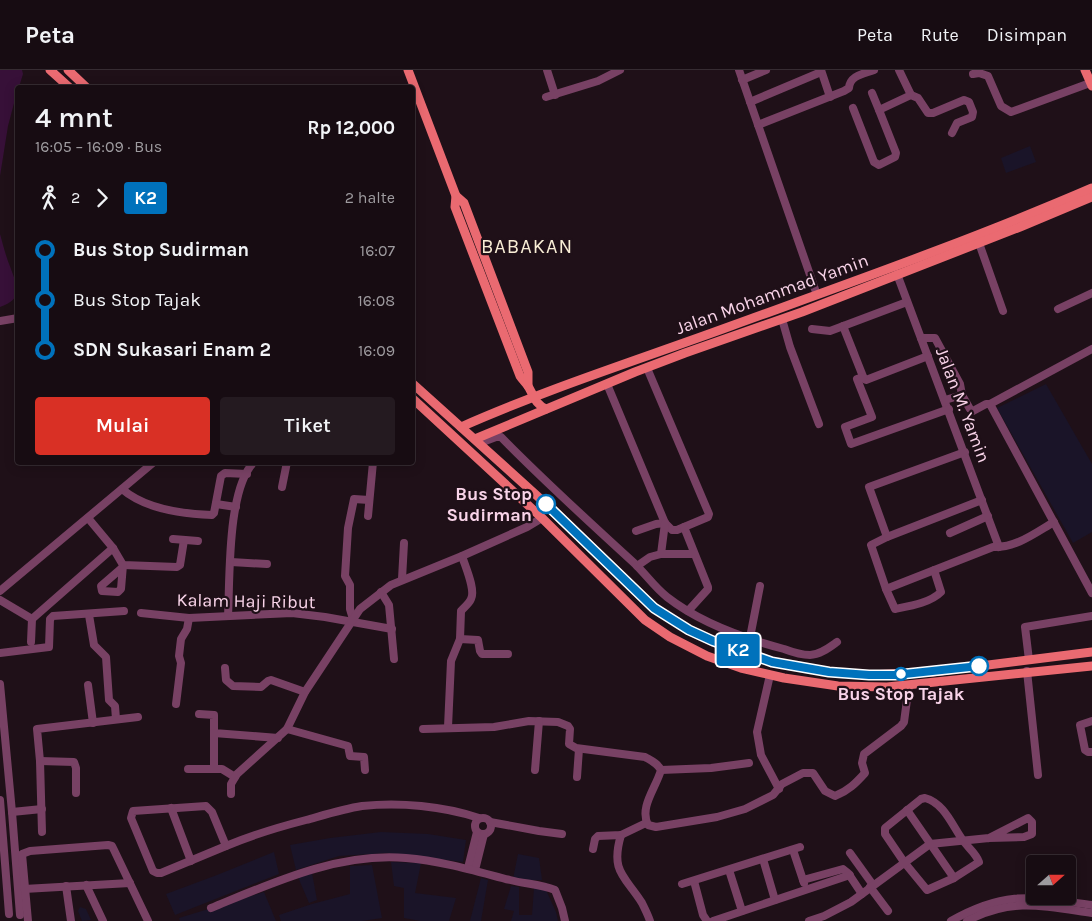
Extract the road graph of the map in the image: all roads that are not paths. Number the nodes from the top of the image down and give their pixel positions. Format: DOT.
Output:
graph roads {
  1 [pos="50,70"];
  2 [pos="68,70"];
  3 [pos="408,70"];
  4 [pos="547,70"];
  5 [pos="620,70"];
  6 [pos="738,70"];
  7 [pos="766,70"];
  8 [pos="874,70"];
  9 [pos="899,70"];
  10 [pos="1086,70"];
  11 [pos="821,71"];
  12 [pos="973,74"];
  13 [pos="742,80"];
  14 [pos="67,85"];
  15 [pos="84,85"];
  16 [pos="414,85"];
  17 [pos="1091,85"];
  18 [pos="415,88"];
  19 [pos="872,93"];
  20 [pos="555,95"];
  21 [pos="911,95"];
  22 [pos="546,97"];
  23 [pos="830,97"];
  24 [pos="750,102"];
  25 [pos="853,108"];
  26 [pos="879,110"];
  27 [pos="758,125"];
  28 [pos="952,133"];
  29 [pos="1092,188"];
  30 [pos="1092,197"];
  31 [pos="979,243"];
  32 [pos="897,274"];
  33 [pos="1092,293"];
  34 [pos="817,295"];
  35 [pos="907,302"];
  36 [pos="1058,309"];
  37 [pos="1002,311"];
  38 [pos="15,318"];
  39 [pos="782,319"];
  40 [pos="0,320"];
  41 [pos="843,326"];
  42 [pos="812,329"];
  43 [pos="922,338"];
  44 [pos="1092,349"];
  45 [pos="928,356"];
  46 [pos="647,368"];
  47 [pos="863,377"];
  48 [pos="607,384"];
  49 [pos="415,386"];
  50 [pos="962,395"];
  51 [pos="533,398"];
  52 [pos="945,400"];
  53 [pos="415,401"];
  54 [pos="988,404"];
  55 [pos="546,409"];
  56 [pos="949,409"];
  57 [pos="486,416"];
  58 [pos="819,424"];
  59 [pos="461,427"];
  60 [pos="496,429"];
  61 [pos="477,441"];
  62 [pos="965,452"];
  63 [pos="151,465"];
  64 [pos="252,465"];
  65 [pos="286,465"];
  66 [pos="373,465"];
  67 [pos="247,474"];
  68 [pos="282,487"];
  69 [pos="122,490"];
  70 [pos="557,492"];
  71 [pos="369,500"];
  72 [pos="982,500"];
  73 [pos="216,504"];
  74 [pos="546,504"];
  75 [pos="236,507"];
  76 [pos="368,516"];
  77 [pos="988,516"];
  78 [pos="88,518"];
  79 [pos="542,518"];
  80 [pos="1054,522"];
  81 [pos="665,523"];
  82 [pos="593,525"];
  83 [pos="684,527"];
  84 [pos="636,531"];
  85 [pos="950,533"];
  86 [pos="887,537"];
  87 [pos="582,538"];
  88 [pos="173,539"];
  89 [pos="184,540"];
  90 [pos="198,541"];
  91 [pos="404,543"];
  92 [pos="999,547"];
  93 [pos="113,548"];
  94 [pos="661,554"];
  95 [pos="694,554"];
  96 [pos="462,556"];
  97 [pos="230,562"];
  98 [pos="267,564"];
  99 [pos="638,566"];
  100 [pos="934,570"];
  101 [pos="402,579"];
  102 [pos="760,586"];
  103 [pos="886,589"];
  104 [pos="0,590"];
  105 [pos="381,592"];
  106 [pos="1092,592"];
  107 [pos="0,600"];
  108 [pos="679,605"];
  109 [pos="124,611"];
  110 [pos="688,611"];
  111 [pos="141,613"];
  112 [pos="89,614"];
  113 [pos="228,616"];
  114 [pos="1092,616"];
  115 [pos="189,618"];
  116 [pos="32,619"];
  117 [pos="352,620"];
  118 [pos="671,620"];
  119 [pos="392,629"];
  120 [pos="749,638"];
  121 [pos="460,639"];
  122 [pos="31,642"];
  123 [pos="838,642"];
  124 [pos="1092,652"];
  125 [pos="747,653"];
  126 [pos="796,653"];
  127 [pos="0,654"];
  128 [pos="508,654"];
  129 [pos="394,659"];
  130 [pos="1029,660"];
  131 [pos="793,666"];
  132 [pos="1092,666"];
  133 [pos="225,668"];
  134 [pos="1027,671"];
  135 [pos="770,675"];
  136 [pos="0,684"];
  137 [pos="88,684"];
  138 [pos="909,685"];
  139 [pos="306,692"];
  140 [pos="176,704"];
  141 [pos="199,714"];
  142 [pos="138,717"];
  143 [pos="116,719"];
  144 [pos="538,721"];
  145 [pos="1092,722"];
  146 [pos="93,723"];
  147 [pos="448,727"];
  148 [pos="287,729"];
  149 [pos="423,729"];
  150 [pos="214,733"];
  151 [pos="278,738"];
  152 [pos="579,749"];
  153 [pos="1092,752"];
  154 [pos="40,761"];
  155 [pos="749,763"];
  156 [pos="188,769"];
  157 [pos="214,769"];
  158 [pos="365,770"];
  159 [pos="535,770"];
  160 [pos="661,770"];
  161 [pos="1038,775"];
  162 [pos="235,776"];
  163 [pos="577,777"];
  164 [pos="779,789"];
  165 [pos="76,793"];
  166 [pos="231,794"];
  167 [pos="0,800"];
  168 [pos="171,808"];
  169 [pos="42,809"];
  170 [pos="907,810"];
  171 [pos="12,812"];
  172 [pos="479,818"];
  173 [pos="490,822"];
  174 [pos="646,823"];
  175 [pos="42,832"];
  176 [pos="481,833"];
  177 [pos="562,834"];
  178 [pos="621,835"];
  179 [pos="989,838"];
  180 [pos="963,840"];
  181 [pos="930,844"];
  182 [pos="226,846"];
  183 [pos="593,850"];
  184 [pos="850,853"];
  185 [pos="763,859"];
  186 [pos="191,861"];
  187 [pos="904,862"];
  188 [pos="471,869"];
  189 [pos="729,870"];
  190 [pos="850,875"];
  191 [pos="954,878"];
  192 [pos="694,880"];
  193 [pos="803,880"];
  194 [pos="130,883"];
  195 [pos="682,884"];
  196 [pos="86,885"];
  197 [pos="66,886"];
  198 [pos="872,886"];
  199 [pos="549,888"];
  200 [pos="24,890"];
  201 [pos="806,890"];
  202 [pos="862,894"];
  203 [pos="776,900"];
  204 [pos="1092,905"];
  205 [pos="211,908"];
  206 [pos="742,911"];
  207 [pos="888,911"];
  208 [pos="1092,913"];
  209 [pos="8,918"];
  210 [pos="20,918"];
  211 [pos="28,921"];
  212 [pos="71,921"];
  213 [pos="103,921"];
  214 [pos="148,921"];
  215 [pos="560,921"];
  216 [pos="565,921"];
  217 [pos="650,921"];
  218 [pos="707,921"];
  219 [pos="713,921"];
  220 [pos="809,921"];
  221 [pos="951,921"];
  222 [pos="967,921"];
  1 -- 14 [label="main road"];
  2 -- 15 [label="main road"];
  3 -- 16 [label="main road"];
  4 -- 20 [label="street"];
  5 -- 20 [label="street"];
  6 -- 13 [label="street"];
  7 -- 13 [label="street"];
  8 -- 23 [label="street"];
  9 -- 21 [label="street"];
  10 -- 17 [label="main road"];
  11 -- 23 [label="street"];
  11 -- 24 [label="street"];
  12 -- 17 [label="street"];
  13 -- 24 [label="street"];
  18 -- 51 [label="main road"];
  19 -- 26 [label="street"];
  20 -- 22 [label="street"];
  21 -- 26 [label="street"];
  21 -- 28 [label="street"];
  23 -- 27 [label="street"];
  24 -- 27 [label="street"];
  25 -- 26 [label="street"];
  27 -- 34 [label="street"];
  29 -- 34 [label="main road, Jalan Mohammad Yamin"];
  30 -- 31 [label="main road, Jalan Mohammad Yamin"];
  31 -- 32 [label="main road, Jalan Mohammad Yamin"];
  31 -- 37 [label="street"];
  32 -- 35 [label="street, Jalan M. Yamin"];
  32 -- 39 [label="main road, Jalan Mohammad Yamin"];
  33 -- 36 [label="street"];
  34 -- 51 [label="main road, Jalan Mohammad Yamin"];
  35 -- 41 [label="street"];
  35 -- 43 [label="street, Jalan M. Yamin"];
  38 -- 40 [label="street"];
  39 -- 46 [label="main road, Jalan Mohammad Yamin"];
  39 -- 58 [label="street"];
  41 -- 42 [label="street"];
  41 -- 47 [label="street"];
  43 -- 45 [label="street, Jalan M. Yamin"];
  43 -- 50 [label="street"];
  44 -- 54 [label="street"];
  45 -- 47 [label="street"];
  45 -- 52 [label="street, Jalan M. Yamin"];
  46 -- 48 [label="main road, Jalan Mohammad Yamin"];
  46 -- 83 [label="street"];
  47 -- 56 [label="street"];
  48 -- 55 [label="main road, Jalan Mohammad Yamin"];
  48 -- 81 [label="street"];
  49 -- 59 [label="main road"];
  50 -- 52 [label="street"];
  50 -- 54 [label="street"];
  51 -- 55 [label="main road"];
  51 -- 57 [label="main road, Jalan Mohammad Yamin"];
  52 -- 56 [label="street, Jalan M. Yamin"];
  53 -- 79 [label="main road"];
  54 -- 80 [label="street"];
  55 -- 60 [label="main road, Jalan Mohammad Yamin"];
  56 -- 62 [label="street, Jalan M. Yamin"];
  57 -- 59 [label="main road, Jalan Mohammad Yamin"];
  57 -- 60 [label="main road"];
  59 -- 61 [label="main road"];
  60 -- 61 [label="main road, Jalan Mohammad Yamin"];
  61 -- 70 [label="street"];
  61 -- 74 [label="main road"];
  62 -- 72 [label="street, Jalan M. Yamin"];
  62 -- 86 [label="street"];
  63 -- 69 [label="street"];
  64 -- 67 [label="street"];
  65 -- 68 [label="street"];
  66 -- 71 [label="street"];
  67 -- 73 [label="street"];
  67 -- 75 [label="street"];
  69 -- 73 [label="street"];
  69 -- 78 [label="street"];
  70 -- 74 [label="street"];
  70 -- 82 [label="street"];
  71 -- 76 [label="street"];
  71 -- 117 [label="street"];
  72 -- 77 [label="street, Jalan M. Yamin"];
  72 -- 86 [label="street"];
  73 -- 75 [label="street"];
  74 -- 87 [label="main road"];
  75 -- 97 [label="street"];
  77 -- 85 [label="street"];
  77 -- 92 [label="street, Jalan M. Yamin"];
  78 -- 93 [label="street"];
  78 -- 104 [label="street"];
  79 -- 96 [label="street"];
  79 -- 135 [label="main road"];
  80 -- 92 [label="street"];
  80 -- 106 [label="street"];
  81 -- 83 [label="street"];
  81 -- 84 [label="street"];
  81 -- 94 [label="street"];
  82 -- 87 [label="street"];
  82 -- 99 [label="street"];
  83 -- 95 [label="street"];
  86 -- 103 [label="street"];
  87 -- 118 [label="main road"];
  88 -- 89 [label="street"];
  89 -- 90 [label="street"];
  89 -- 93 [label="street"];
  91 -- 101 [label="street"];
  92 -- 100 [label="street"];
  93 -- 116 [label="street"];
  94 -- 95 [label="street"];
  94 -- 99 [label="street"];
  95 -- 110 [label="street"];
  96 -- 101 [label="street"];
  96 -- 121 [label="street"];
  97 -- 98 [label="street"];
  97 -- 113 [label="street"];
  99 -- 108 [label="street"];
  100 -- 103 [label="street"];
  100 -- 103 [label="street"];
  101 -- 105 [label="street"];
  102 -- 120 [label="street"];
  105 -- 117 [label="street"];
  105 -- 119 [label="street"];
  107 -- 116 [label="street"];
  108 -- 110 [label="street"];
  108 -- 118 [label="street"];
  109 -- 112 [label="street"];
  110 -- 120 [label="street"];
  111 -- 115 [label="street, Kalam Haji Ribut"];
  112 -- 127 [label="street"];
  112 -- 143 [label="street"];
  113 -- 115 [label="street, Kalam Haji Ribut"];
  113 -- 117 [label="street, Kalam Haji Ribut"];
  114 -- 130 [label="street"];
  115 -- 140 [label="street"];
  116 -- 122 [label="street"];
  117 -- 119 [label="street, Kalam Haji Ribut"];
  117 -- 139 [label="street"];
  118 -- 125 [label="main road"];
  119 -- 129 [label="street"];
  120 -- 125 [label="street"];
  120 -- 126 [label="street"];
  121 -- 128 [label="street"];
  121 -- 147 [label="street"];
  123 -- 126 [label="street"];
  124 -- 130 [label="main road"];
  125 -- 131 [label="main road"];
  126 -- 131 [label="street"];
  130 -- 131 [label="main road"];
  132 -- 134 [label="main road"];
  133 -- 139 [label="street"];
  134 -- 138 [label="main road"];
  134 -- 161 [label="street"];
  135 -- 138 [label="main road"];
  135 -- 164 [label="street"];
  136 -- 171 [label="street"];
  137 -- 146 [label="street"];
  138 -- 164 [label="street"];
  139 -- 148 [label="street"];
  141 -- 150 [label="street"];
  142 -- 143 [label="street"];
  143 -- 146 [label="street"];
  144 -- 147 [label="street"];
  144 -- 152 [label="street"];
  144 -- 159 [label="street"];
  145 -- 153 [label="street"];
  146 -- 154 [label="street"];
  147 -- 149 [label="street"];
  148 -- 151 [label="street"];
  148 -- 158 [label="street"];
  150 -- 151 [label="street"];
  150 -- 157 [label="street"];
  151 -- 162 [label="street"];
  152 -- 160 [label="street"];
  152 -- 163 [label="street"];
  154 -- 165 [label="street"];
  154 -- 169 [label="street"];
  155 -- 160 [label="street"];
  156 -- 157 [label="street"];
  157 -- 162 [label="street"];
  160 -- 174 [label="street"];
  162 -- 166 [label="street"];
  164 -- 174 [label="street"];
  167 -- 209 [label="street"];
  168 -- 182 [label="street"];
  168 -- 186 [label="street"];
  168 -- 186 [label="street"];
  169 -- 171 [label="street"];
  169 -- 175 [label="street"];
  170 -- 180 [label="street"];
  170 -- 181 [label="street"];
  170 -- 187 [label="street"];
  171 -- 210 [label="street"];
  172 -- 173 [label="street"];
  172 -- 176 [label="street"];
  172 -- 182 [label="street"];
  173 -- 176 [label="street"];
  173 -- 177 [label="street"];
  174 -- 178 [label="street"];
  176 -- 188 [label="street"];
  178 -- 183 [label="street"];
  178 -- 217 [label="street"];
  179 -- 179 [label="street"];
  179 -- 180 [label="street"];
  180 -- 181 [label="street"];
  180 -- 191 [label="street"];
  181 -- 187 [label="street"];
  181 -- 191 [label="street"];
  182 -- 186 [label="street"];
  184 -- 198 [label="street"];
  185 -- 189 [label="street"];
  185 -- 193 [label="street"];
  185 -- 203 [label="street"];
  187 -- 191 [label="street"];
  187 -- 198 [label="street"];
  188 -- 199 [label="street"];
  188 -- 205 [label="street"];
  189 -- 192 [label="street"];
  189 -- 206 [label="street"];
  190 -- 193 [label="street"];
  190 -- 201 [label="street"];
  190 -- 202 [label="street"];
  192 -- 195 [label="street"];
  192 -- 218 [label="street"];
  193 -- 201 [label="street"];
  194 -- 196 [label="street"];
  194 -- 200 [label="street"];
  194 -- 214 [label="street"];
  196 -- 197 [label="street"];
  196 -- 213 [label="street"];
  197 -- 200 [label="street"];
  197 -- 212 [label="street"];
  198 -- 202 [label="street"];
  198 -- 207 [label="street"];
  199 -- 215 [label="street"];
  199 -- 216 [label="street"];
  200 -- 211 [label="street"];
  201 -- 203 [label="street"];
  202 -- 220 [label="street"];
  203 -- 206 [label="street"];
  204 -- 221 [label="street"];
  206 -- 219 [label="street"];
  208 -- 222 [label="street"];
  209 -- 210 [label="street"];
}
